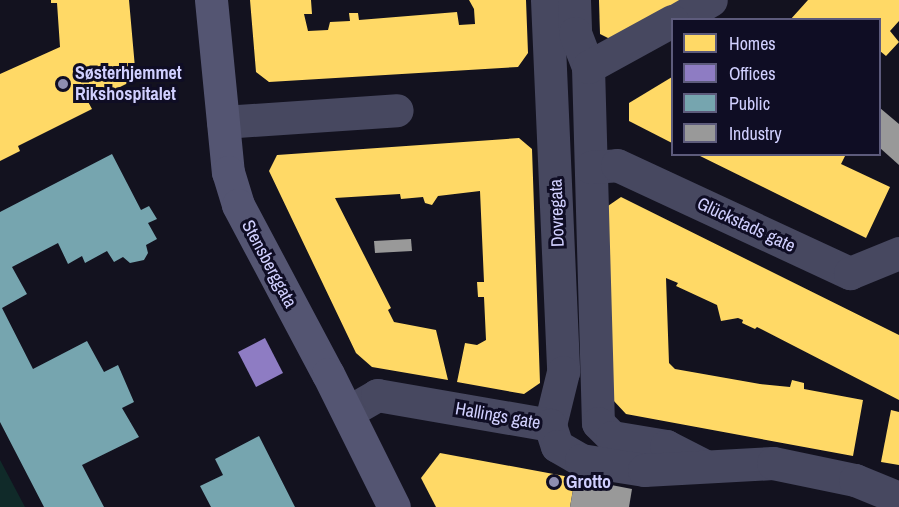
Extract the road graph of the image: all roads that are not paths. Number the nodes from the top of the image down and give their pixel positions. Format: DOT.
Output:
graph roads {
  1 [pos="211,0"];
  2 [pos="547,0"];
  3 [pos="574,0"];
  4 [pos="711,0"];
  5 [pos="678,18"];
  6 [pos="671,22"];
  7 [pos="588,67"];
  8 [pos="397,111"];
  9 [pos="223,122"];
  10 [pos="591,167"];
  11 [pos="899,253"];
  12 [pos="348,412"];
  13 [pos="550,425"];
  14 [pos="707,467"];
  15 [pos="899,498"];
  16 [pos="394,507"];
  1 -- 9 [label="street, Stensberggata"];
  2 -- 13 [label="street, Dovregata"];
  3 -- 7 [label="street, Dovregata"];
  4 -- 5 [label="street"];
  6 -- 7 [label="street"];
  7 -- 10 [label="street, Dovregata"];
  8 -- 9 [label="street"];
  9 -- 12 [label="street, Stensberggata"];
  10 -- 11 [label="street, Glückstads gate"];
  10 -- 14 [label="street, Dovregata"];
  12 -- 13 [label="street, Hallings gate"];
  12 -- 16 [label="street, Stensberggata"];
  13 -- 14 [label="street, Hallings gate"];
  14 -- 15 [label="street, Hallings gate"];
}
